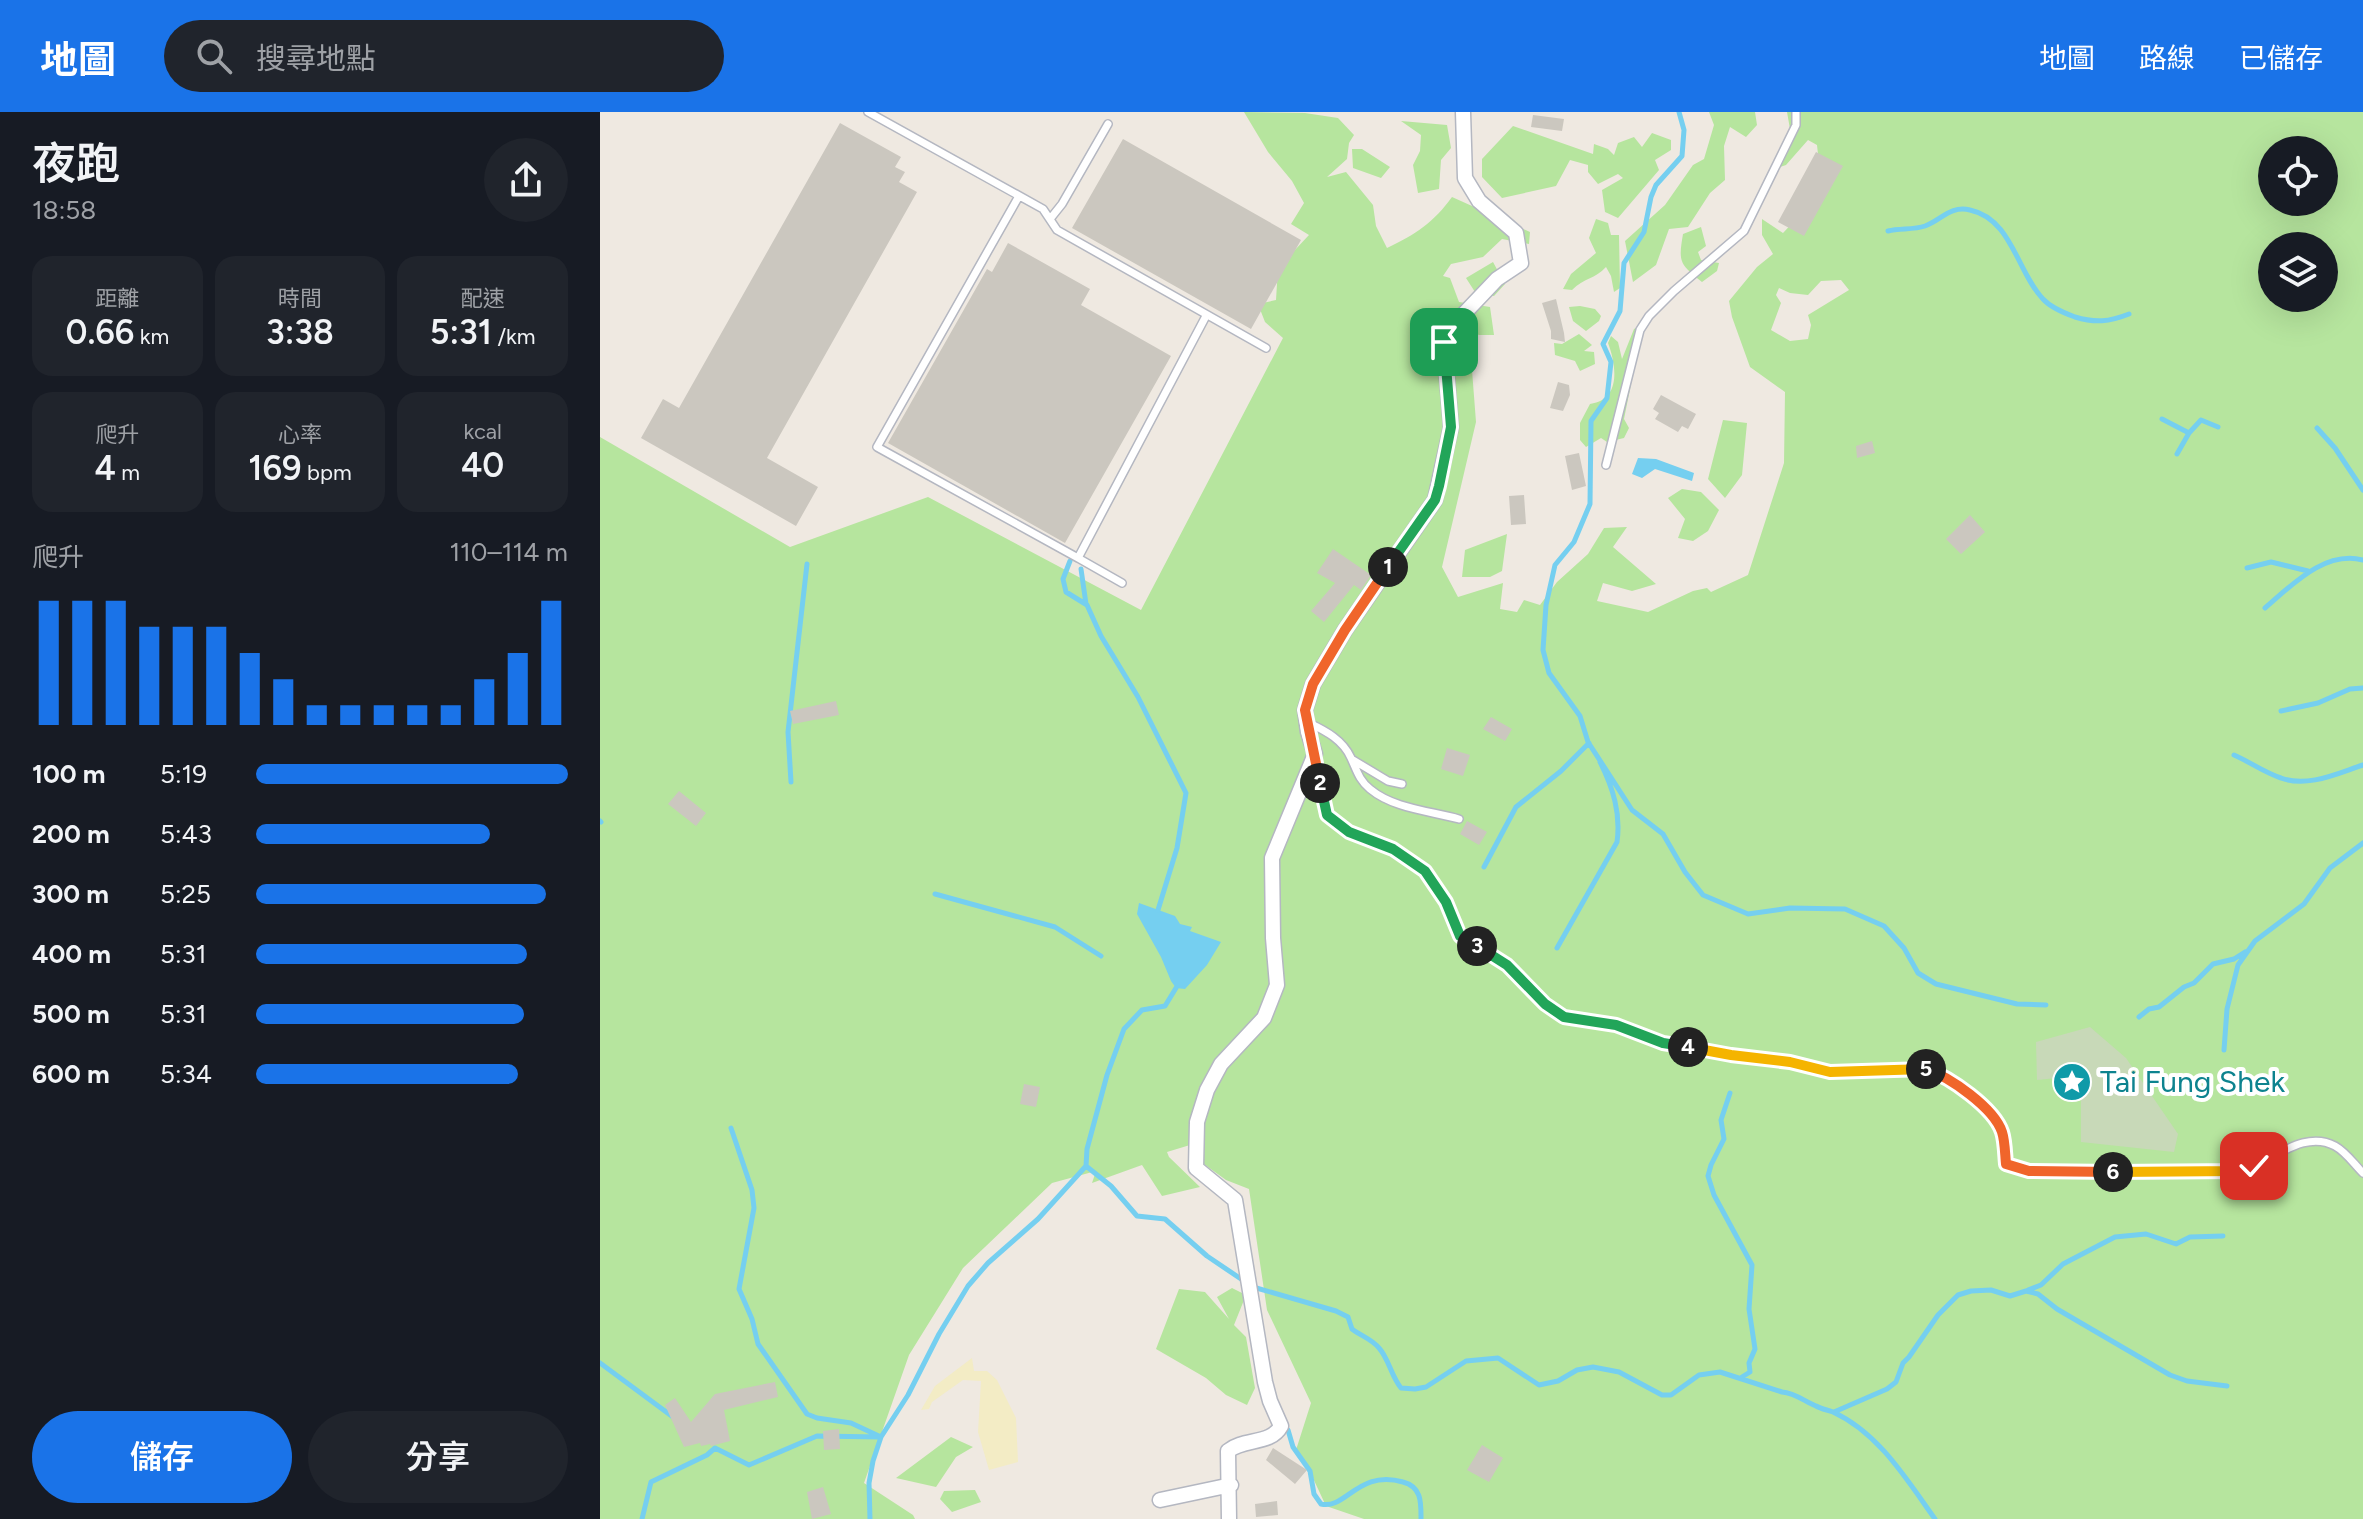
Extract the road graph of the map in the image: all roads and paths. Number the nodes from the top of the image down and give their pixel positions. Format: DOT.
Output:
graph roads {
  1 [pos="868,112"];
  2 [pos="1463,112"];
  3 [pos="1796,112"];
  4 [pos="1108,124"];
  5 [pos="1019,196"];
  6 [pos="1050,219"];
  7 [pos="1206,316"];
  8 [pos="1266,348"];
  9 [pos="1606,465"];
  10 [pos="1078,558"];
  11 [pos="1122,583"];
  12 [pos="1307,723"];
  13 [pos="1315,754"];
  14 [pos="1351,758"];
  15 [pos="1402,784"];
  16 [pos="1459,819"];
  17 [pos="2363,1173"];
  18 [pos="1231,1485"];
  19 [pos="1160,1500"];
  20 [pos="1229,1519"];
  1 -- 5 [label="lane"];
  2 -- 12 [label="street"];
  3 -- 9 [label="lane"];
  4 -- 6 [label="lane"];
  5 -- 6 [label="lane"];
  5 -- 10 [label="lane"];
  6 -- 7 [label="lane"];
  7 -- 8 [label="lane"];
  7 -- 10 [label="lane"];
  10 -- 11 [label="lane"];
  12 -- 13 [label="street"];
  12 -- 14 [label="lane"];
  13 -- 17 [label="lane"];
  13 -- 18 [label="street"];
  14 -- 15 [label="lane"];
  14 -- 16 [label="lane"];
  18 -- 19 [label="street"];
  18 -- 20 [label="street"];
}
